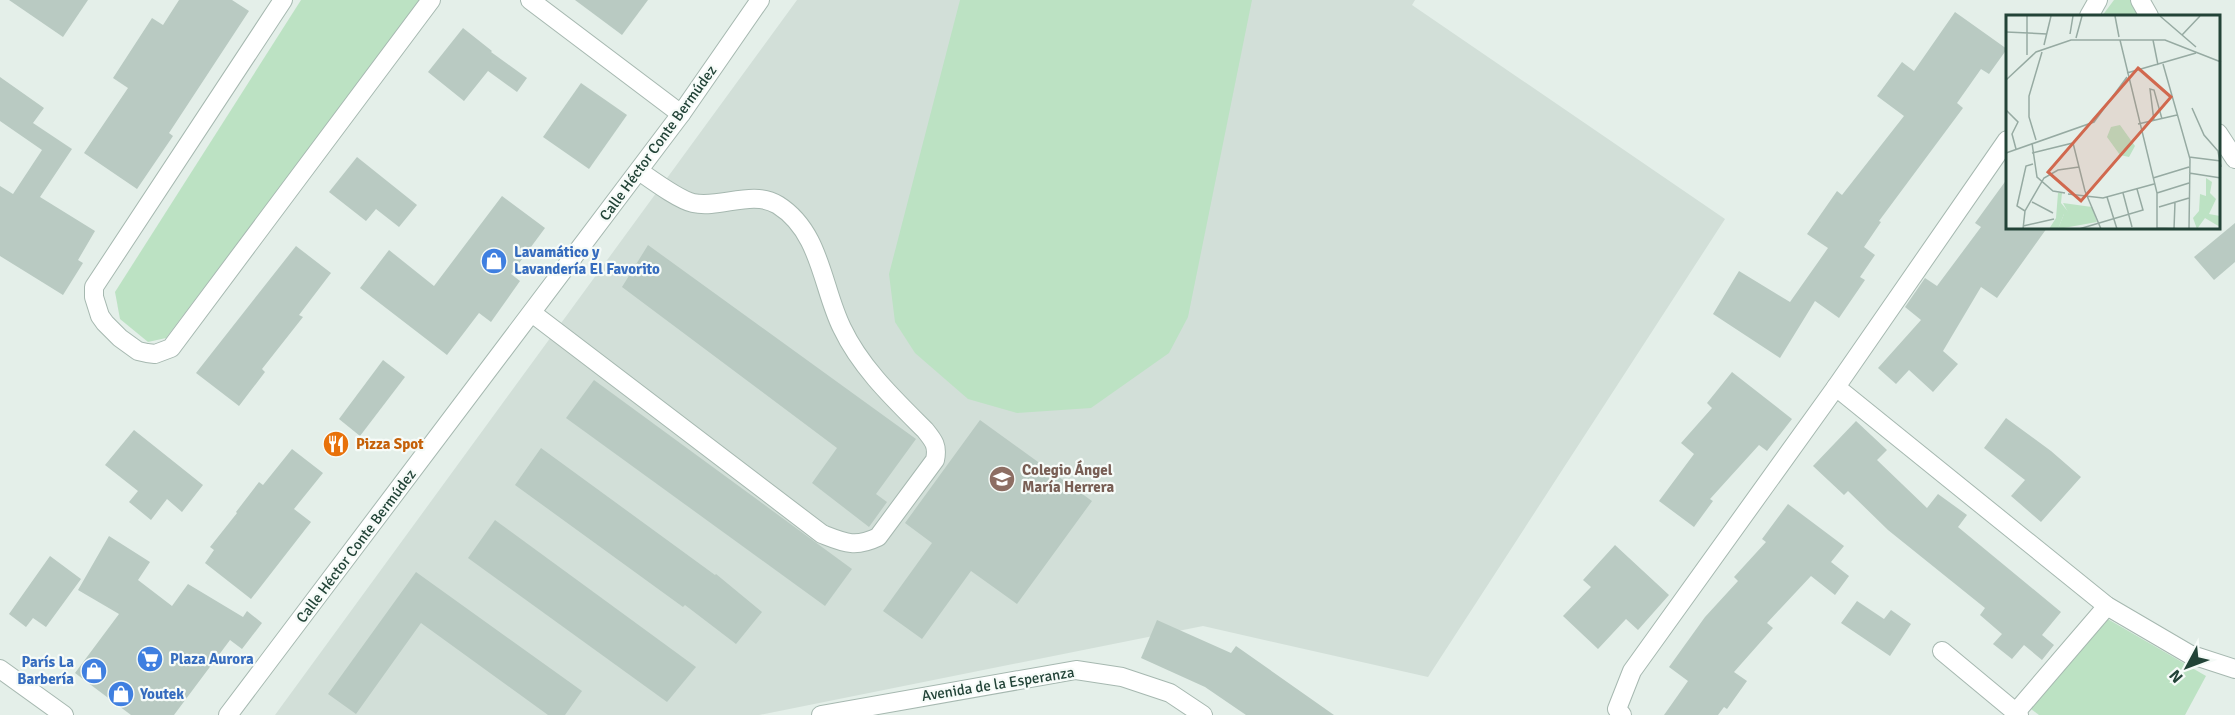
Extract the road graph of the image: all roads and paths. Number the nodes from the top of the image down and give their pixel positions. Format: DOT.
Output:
graph roads {
  1 [pos="283,0"];
  2 [pos="431,0"];
  3 [pos="530,0"];
  4 [pos="760,0"];
  5 [pos="2097,0"];
  6 [pos="2140,0"];
  7 [pos="2090,15"];
  8 [pos="2148,15"];
  9 [pos="681,114"];
  10 [pos="2220,136"];
  11 [pos="2006,141"];
  12 [pos="2235,159"];
  13 [pos="639,171"];
  14 [pos="532,313"];
  15 [pos="1836,387"];
  16 [pos="2107,606"];
  17 [pos="1942,651"];
  18 [pos="0,669"];
  19 [pos="2235,669"];
  20 [pos="2017,714"];
  21 [pos="64,715"];
  22 [pos="228,715"];
  23 [pos="821,715"];
  24 [pos="1203,715"];
  25 [pos="1622,715"];
  1 -- 2 [label="street"];
  3 -- 9 [label="street"];
  4 -- 9 [label="street, Calle Héctor Conte Bermúdez"];
  5 -- 7 [label="street"];
  6 -- 8 [label="street"];
  9 -- 13 [label="street, Calle Héctor Conte Bermúdez"];
  10 -- 12 [label="street"];
  11 -- 15 [label="street"];
  13 -- 14 [label="street, Calle Héctor Conte Bermúdez"];
  13 -- 14 [label="street"];
  14 -- 22 [label="street, Calle Héctor Conte Bermúdez"];
  15 -- 16 [label="street"];
  15 -- 25 [label="street"];
  16 -- 19 [label="street"];
  16 -- 20 [label="street"];
  17 -- 20 [label="street"];
  18 -- 21 [label="street"];
  23 -- 24 [label="street, Avenida de la Esperanza"];
}
